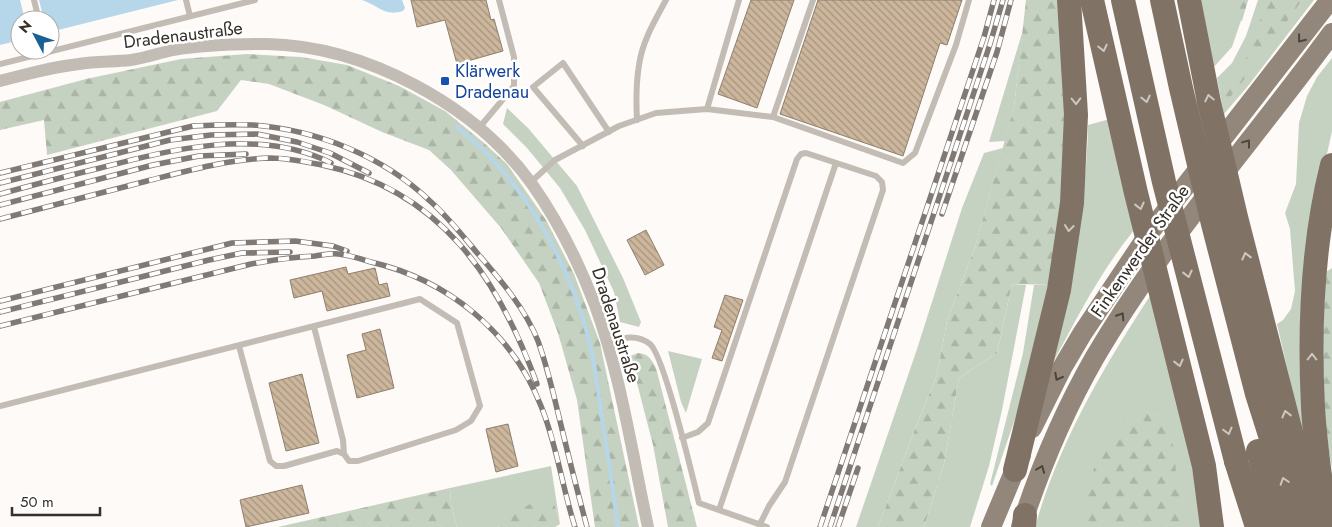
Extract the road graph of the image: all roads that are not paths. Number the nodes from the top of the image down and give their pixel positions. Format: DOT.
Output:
graph roads {
  1 [pos="186,0"];
  2 [pos="255,0"];
  3 [pos="499,0"];
  4 [pos="666,0"];
  5 [pos="739,0"];
  6 [pos="813,0"];
  7 [pos="969,0"];
  8 [pos="1069,0"];
  9 [pos="1092,0"];
  10 [pos="1123,0"];
  11 [pos="1149,0"];
  12 [pos="1162,0"];
  13 [pos="1188,0"];
  14 [pos="1330,0"];
  15 [pos="190,16"];
  16 [pos="1332,33"];
  17 [pos="60,48"];
  18 [pos="14,60"];
  19 [pos="0,64"];
  20 [pos="0,81"];
  21 [pos="707,109"];
  22 [pos="773,117"];
  23 [pos="637,120"];
  24 [pos="479,128"];
  25 [pos="609,132"];
  26 [pos="582,146"];
  27 [pos="836,163"];
  28 [pos="1332,165"];
  29 [pos="531,182"];
  30 [pos="314,327"];
  31 [pos="606,343"];
  32 [pos="239,346"];
  33 [pos="0,406"];
  34 [pos="682,438"];
  35 [pos="344,454"];
  36 [pos="1015,470"];
  37 [pos="719,510"];
  38 [pos="1023,523"];
  39 [pos="763,526"];
  40 [pos="648,527"];
  41 [pos="991,527"];
  42 [pos="1212,527"];
  43 [pos="1257,527"];
  44 [pos="1280,527"];
  45 [pos="1299,527"];
  46 [pos="1322,527"];
  47 [pos="1326,527"];
  1 -- 15 [label="lane"];
  2 -- 15 [label="lane"];
  3 -- 24 [label="lane"];
  4 -- 23 [label="lane"];
  5 -- 21 [label="lane"];
  6 -- 22 [label="lane"];
  7 -- 22 [label="lane"];
  8 -- 36 [label="highway, one-way"];
  9 -- 42 [label="highway, one-way, bridge"];
  10 -- 43 [label="highway, one-way, bridge"];
  11 -- 44 [label="highway, bridge"];
  45 -- 12 [label="highway, one-way, bridge"];
  46 -- 13 [label="highway, one-way, bridge"];
  14 -- 36 [label="main road, Finkenwerder Straße, one-way"];
  15 -- 17 [label="lane"];
  38 -- 16 [label="main road, Finkenwerder Straße, one-way"];
  18 -- 19 [label="lane"];
  20 -- 24 [label="street, Dradenaustraße"];
  21 -- 22 [label="lane"];
  21 -- 23 [label="lane"];
  23 -- 25 [label="lane"];
  24 -- 29 [label="street, Dradenaustraße"];
  25 -- 26 [label="lane"];
  25 -- 26 [label="lane"];
  26 -- 29 [label="lane"];
  27 -- 34 [label="lane"];
  27 -- 37 [label="lane"];
  27 -- 39 [label="lane"];
  47 -- 28 [label="highway, one-way"];
  29 -- 31 [label="street, Dradenaustraße"];
  30 -- 32 [label="lane"];
  30 -- 35 [label="lane"];
  30 -- 35 [label="lane"];
  31 -- 34 [label="lane"];
  31 -- 40 [label="street, Dradenaustraße"];
  32 -- 33 [label="lane"];
  32 -- 35 [label="lane"];
  34 -- 37 [label="lane"];
  36 -- 41 [label="main road, Finkenwerder Straße"];
  37 -- 39 [label="lane"];
}
